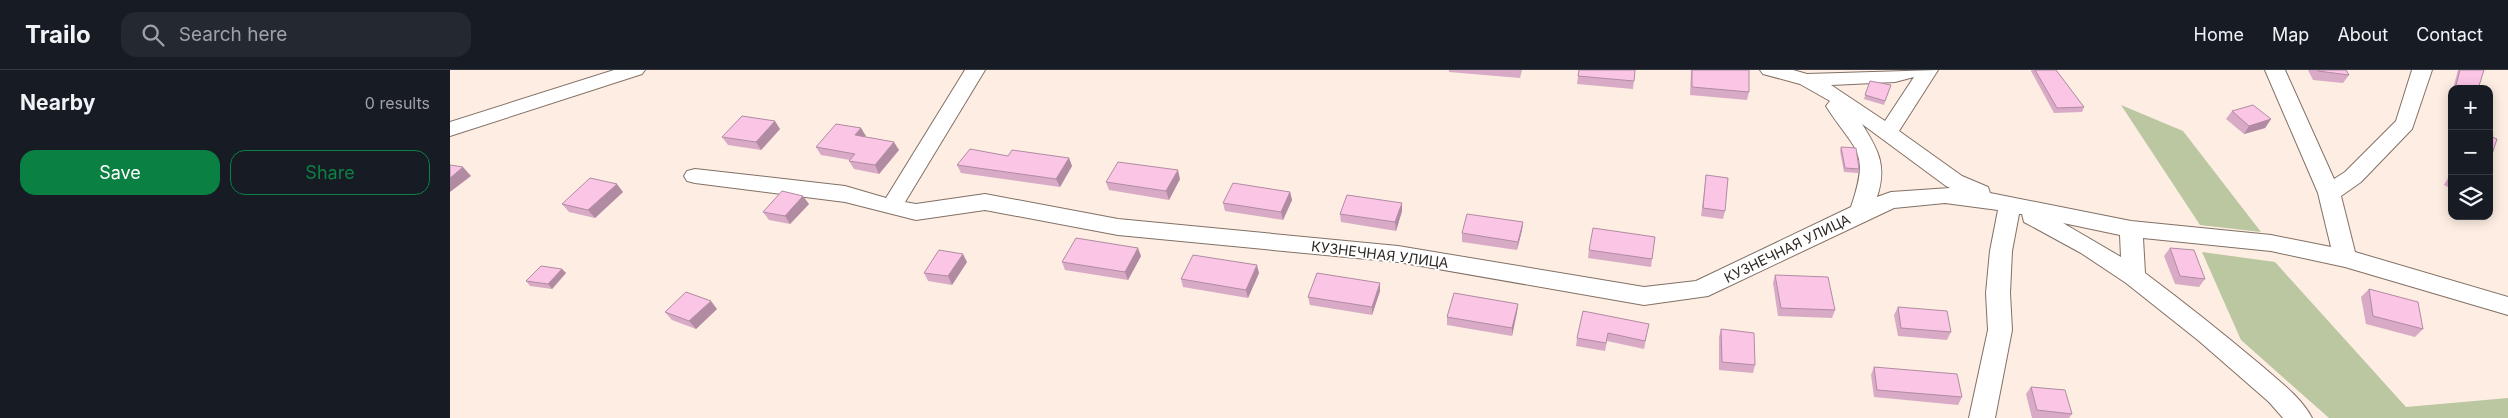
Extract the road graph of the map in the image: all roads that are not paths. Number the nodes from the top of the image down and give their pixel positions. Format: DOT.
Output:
graph roads {
  1 [pos="635,70"];
  2 [pos="975,70"];
  3 [pos="1770,70"];
  4 [pos="1914,70"];
  5 [pos="1928,70"];
  6 [pos="2276,70"];
  7 [pos="2422,70"];
  8 [pos="1807,80"];
  9 [pos="450,129"];
  10 [pos="1886,133"];
  11 [pos="695,176"];
  12 [pos="2329,193"];
  13 [pos="2010,204"];
  14 [pos="891,207"];
  15 [pos="1861,212"];
  16 [pos="2131,229"];
  17 [pos="2345,258"];
  18 [pos="2134,277"];
  19 [pos="2508,306"];
  20 [pos="1982,418"];
  21 [pos="2299,418"];
  1 -- 9 [label="street"];
  2 -- 14 [label="street"];
  3 -- 8 [label="street"];
  4 -- 8 [label="street"];
  5 -- 10 [label="street"];
  6 -- 12 [label="street"];
  7 -- 12 [label="street"];
  8 -- 10 [label="street"];
  8 -- 15 [label="street"];
  10 -- 13 [label="street"];
  11 -- 14 [label="street, КУЗНЕЧНАЯ УЛИЦА"];
  12 -- 17 [label="street"];
  13 -- 15 [label="street, КУЗНЕЧНАЯ УЛИЦА"];
  13 -- 16 [label="street"];
  13 -- 18 [label="street"];
  13 -- 20 [label="street"];
  14 -- 15 [label="street, КУЗНЕЧНАЯ УЛИЦА"];
  16 -- 17 [label="street"];
  16 -- 18 [label="street"];
  17 -- 19 [label="street"];
  18 -- 21 [label="street"];
}
